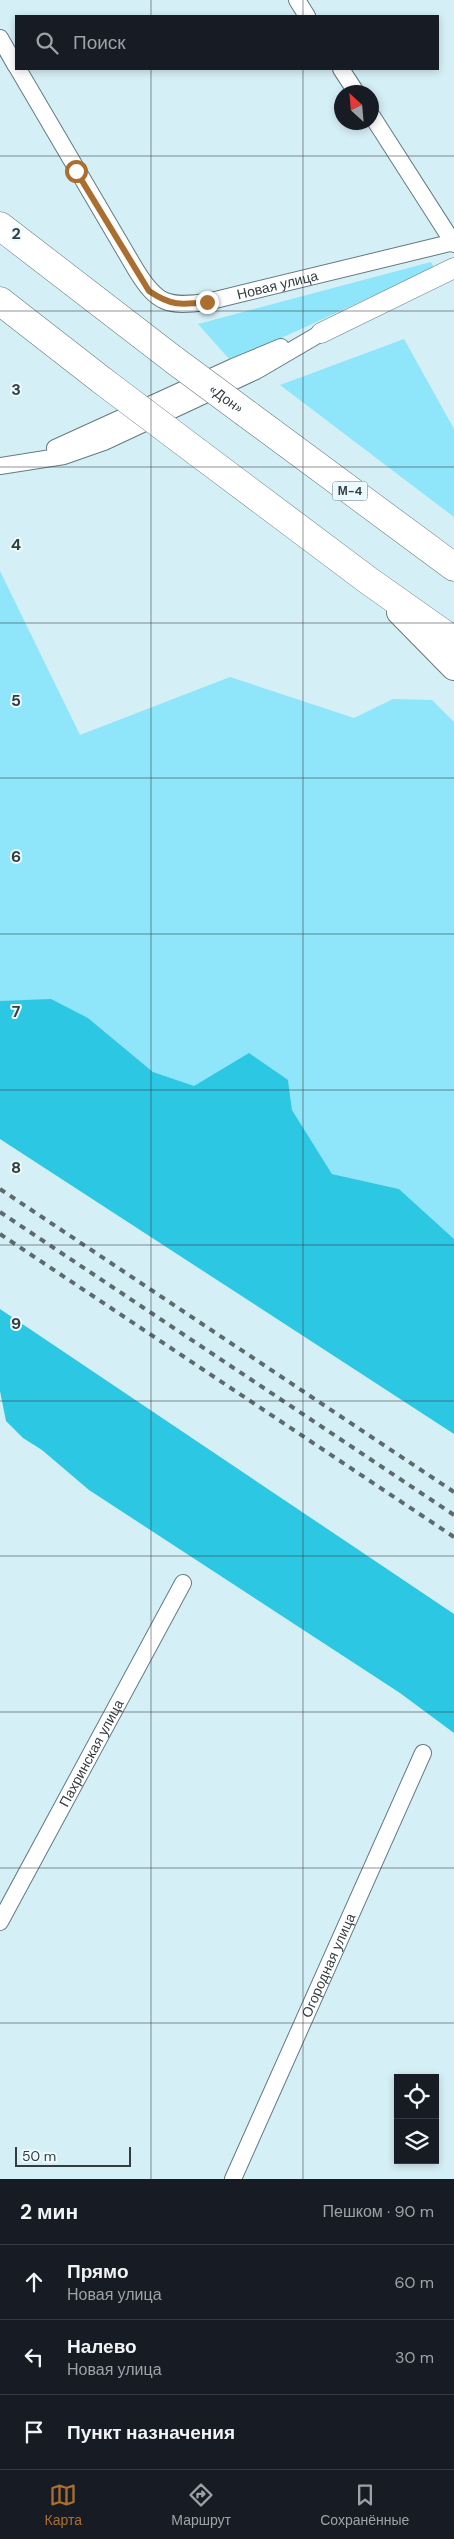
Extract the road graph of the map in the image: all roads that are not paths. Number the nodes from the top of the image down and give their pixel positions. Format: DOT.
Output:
graph roads {
  1 [pos="297,0"];
  2 [pos="306,15"];
  3 [pos="0,38"];
  4 [pos="15,64"];
  5 [pos="18,70"];
  6 [pos="342,70"];
  7 [pos="351,85"];
  8 [pos="379,127"];
  9 [pos="0,226"];
  10 [pos="454,243"];
  11 [pos="454,268"];
  12 [pos="0,301"];
  13 [pos="321,333"];
  14 [pos="0,466"];
  15 [pos="454,568"];
  16 [pos="369,581"];
  17 [pos="454,641"];
  18 [pos="454,667"];
  19 [pos="183,1583"];
  20 [pos="423,1753"];
  21 [pos="0,1922"];
  22 [pos="233,2179"];
  1 -- 2 [label="street"];
  3 -- 4 [label="street, Новая улица"];
  5 -- 10 [label="street, Новая улица"];
  6 -- 7 [label="street"];
  8 -- 10 [label="street"];
  9 -- 15 [label="highway, «Дон» / М-4, bridge"];
  11 -- 13 [label="street"];
  12 -- 16 [label="highway, bridge"];
  13 -- 14 [label="street"];
  16 -- 17 [label="highway"];
  16 -- 18 [label="main road"];
  19 -- 21 [label="street, Пахринская улица"];
  20 -- 22 [label="street, Огородная улица"];
}
